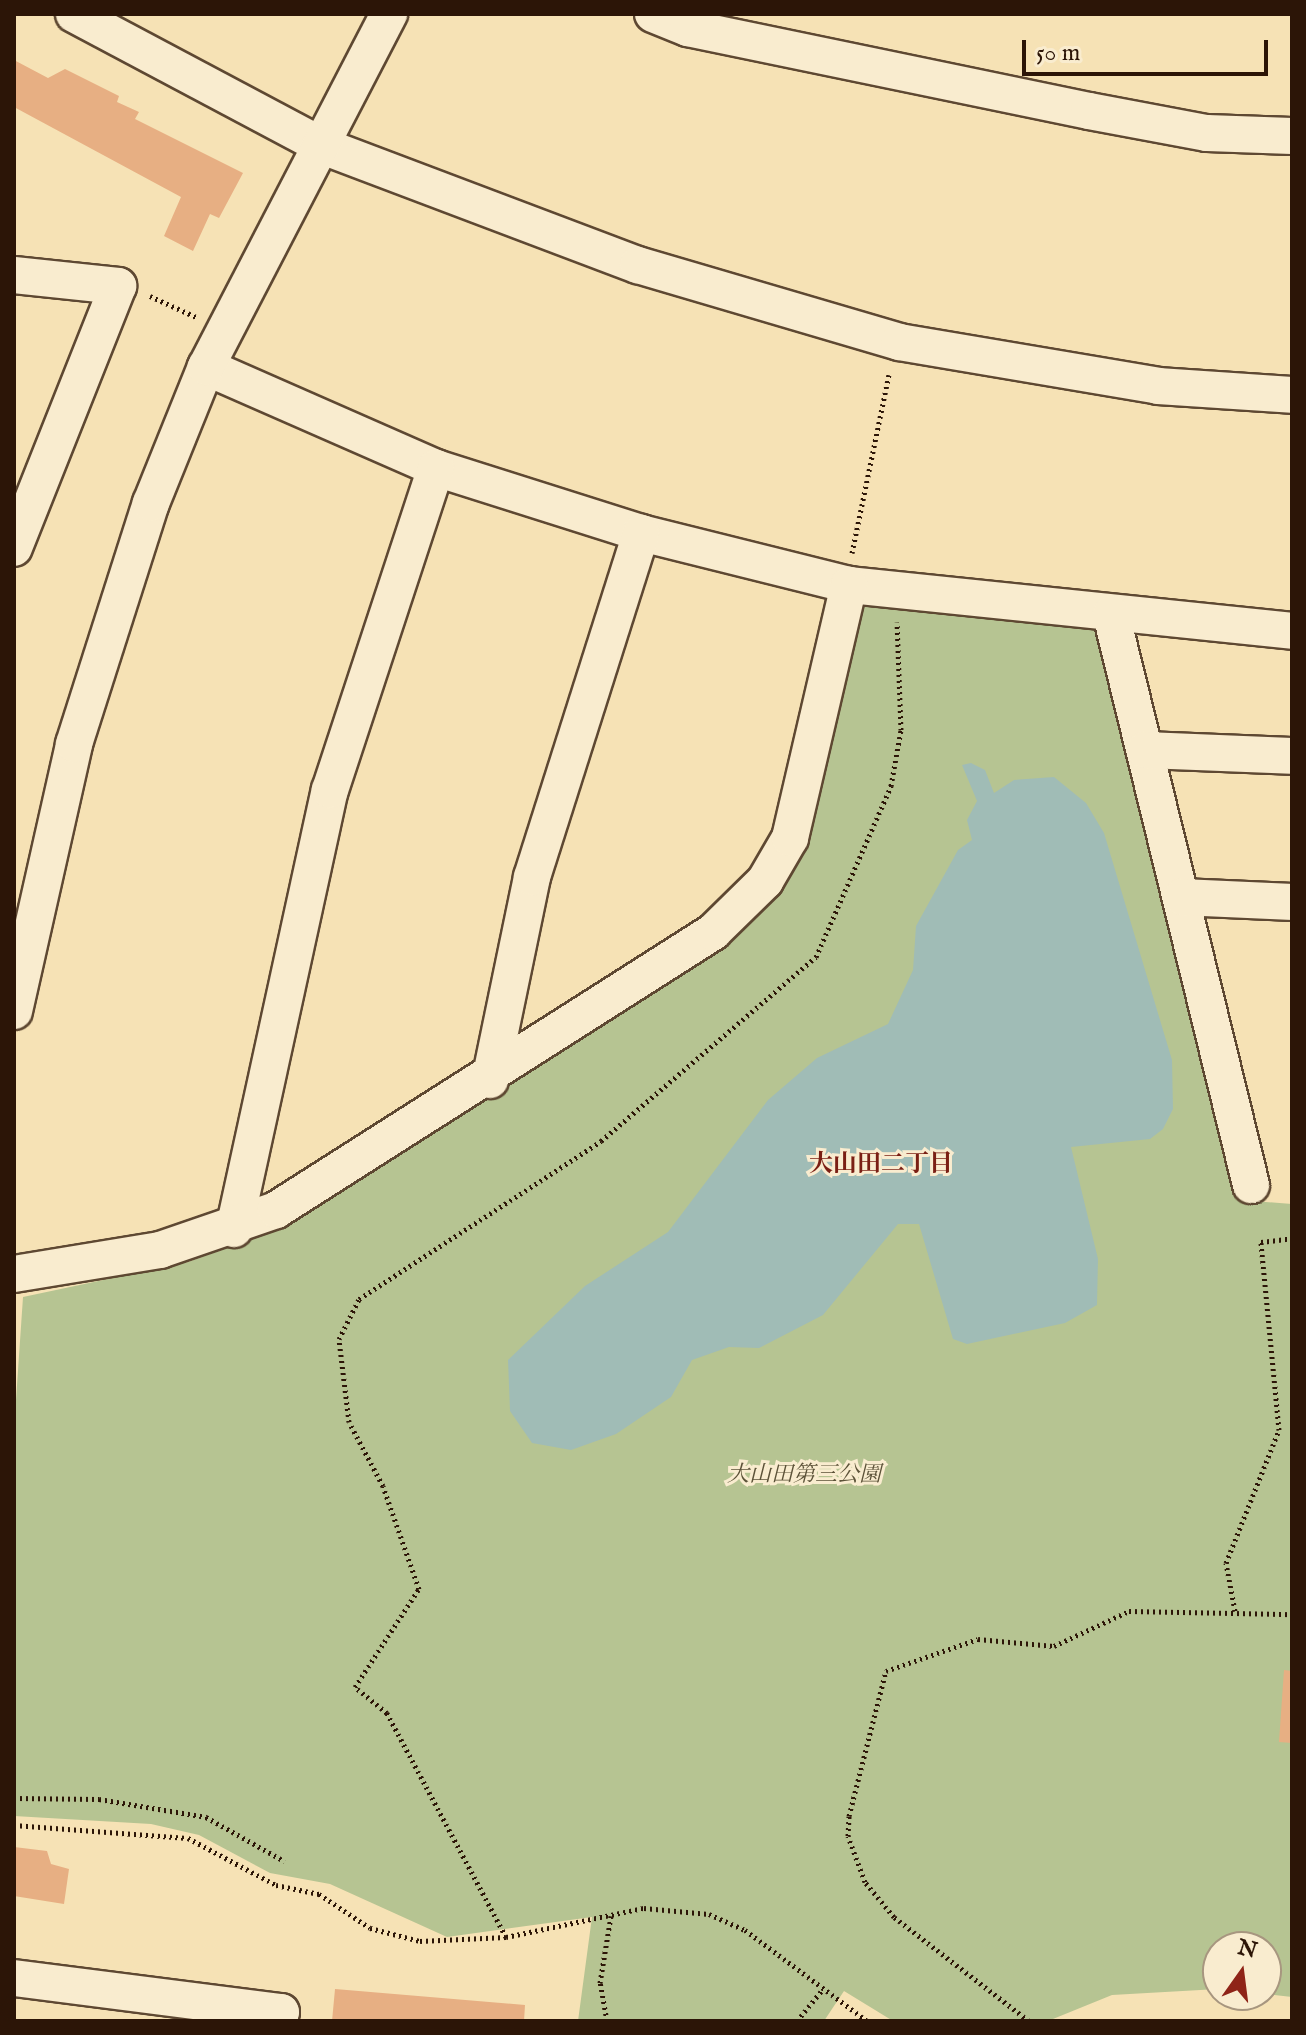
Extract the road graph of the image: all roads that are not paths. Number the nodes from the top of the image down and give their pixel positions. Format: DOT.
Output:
graph roads {
  1 [pos="74,14"];
  2 [pos="389,14"];
  3 [pos="653,14"];
  4 [pos="1292,136"];
  5 [pos="320,145"];
  6 [pos="14,275"];
  7 [pos="206,367"];
  8 [pos="1292,395"];
  9 [pos="436,468"];
  10 [pos="26,484"];
  11 [pos="641,533"];
  12 [pos="14,548"];
  13 [pos="847,584"];
  14 [pos="1111,614"];
  15 [pos="1292,631"];
  16 [pos="1145,750"];
  17 [pos="1292,756"];
  18 [pos="1182,897"];
  19 [pos="1292,902"];
  20 [pos="14,1011"];
  21 [pos="490,1080"];
  22 [pos="1251,1185"];
  23 [pos="234,1229"];
  24 [pos="14,1274"];
  25 [pos="14,1978"];
  26 [pos="279,2021"];
  1 -- 5 [label="street"];
  2 -- 5 [label="street"];
  3 -- 4 [label="street"];
  5 -- 7 [label="street"];
  5 -- 8 [label="street"];
  6 -- 10 [label="street"];
  7 -- 9 [label="street"];
  7 -- 20 [label="street"];
  9 -- 11 [label="street"];
  9 -- 23 [label="street"];
  10 -- 12 [label="street"];
  11 -- 13 [label="street"];
  11 -- 21 [label="street"];
  13 -- 14 [label="street"];
  13 -- 21 [label="street"];
  14 -- 15 [label="street"];
  14 -- 16 [label="street"];
  16 -- 17 [label="street"];
  16 -- 18 [label="street"];
  18 -- 19 [label="street"];
  18 -- 22 [label="street"];
  21 -- 23 [label="street"];
  23 -- 24 [label="street"];
  25 -- 26 [label="street"];
}
